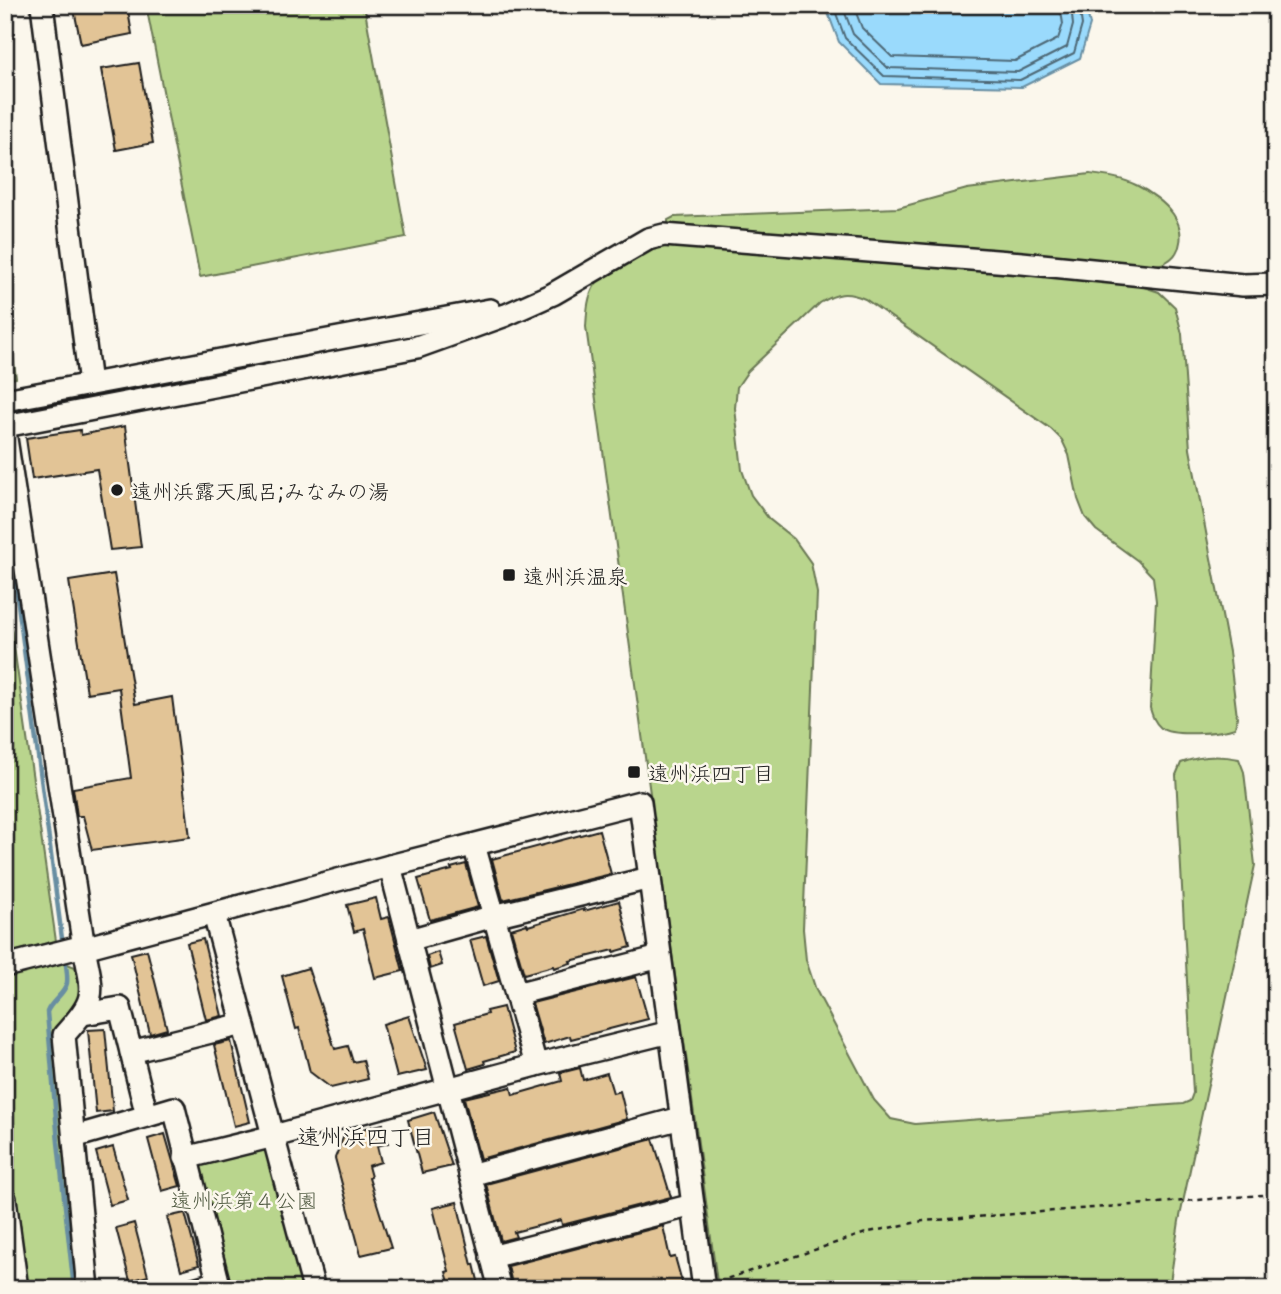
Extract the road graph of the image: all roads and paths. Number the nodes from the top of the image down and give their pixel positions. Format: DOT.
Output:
graph roads {
  1 [pos="42,5"];
  2 [pos="1276,284"];
  3 [pos="537,301"];
  4 [pos="90,384"];
  5 [pos="5,400"];
  6 [pos="5,426"];
  7 [pos="5,432"];
  8 [pos="474,845"];
  9 [pos="390,866"];
  10 [pos="650,878"];
  11 [pos="214,914"];
  12 [pos="494,916"];
  13 [pos="409,940"];
  14 [pos="84,948"];
  15 [pos="660,957"];
  16 [pos="5,966"];
  17 [pos="516,994"];
  18 [pos="83,1014"];
  19 [pos="243,1024"];
  20 [pos="670,1032"];
  21 [pos="131,1052"];
  22 [pos="536,1065"];
  23 [pos="447,1089"];
  24 [pos="147,1116"];
  25 [pos="681,1118"];
  26 [pos="274,1136"];
  27 [pos="74,1137"];
  28 [pos="185,1158"];
  29 [pos="470,1175"];
  30 [pos="1276,1194"];
  31 [pos="5,1199"];
  32 [pos="693,1205"];
  33 [pos="491,1256"];
  34 [pos="219,1286"];
  35 [pos="17,1289"];
  36 [pos="89,1289"];
  37 [pos="194,1289"];
  38 [pos="314,1289"];
  39 [pos="499,1289"];
  40 [pos="704,1289"];
  41 [pos="714,1289"];
  1 -- 4 [label="street"];
  2 -- 3 [label="street"];
  3 -- 4 [label="street"];
  3 -- 6 [label="street"];
  4 -- 5 [label="street"];
  7 -- 14 [label="street"];
  8 -- 9 [label="street"];
  8 -- 10 [label="street"];
  8 -- 12 [label="street"];
  9 -- 11 [label="street"];
  9 -- 13 [label="street"];
  10 -- 12 [label="street"];
  10 -- 15 [label="street"];
  11 -- 14 [label="street"];
  11 -- 19 [label="street"];
  12 -- 13 [label="street"];
  12 -- 17 [label="street"];
  13 -- 23 [label="street"];
  14 -- 16 [label="street"];
  14 -- 18 [label="street"];
  15 -- 17 [label="street"];
  15 -- 20 [label="street"];
  17 -- 22 [label="street"];
  18 -- 21 [label="street"];
  18 -- 27 [label="street"];
  19 -- 21 [label="street"];
  19 -- 26 [label="street"];
  20 -- 22 [label="street"];
  20 -- 25 [label="street"];
  21 -- 24 [label="street"];
  22 -- 23 [label="street"];
  23 -- 26 [label="street"];
  23 -- 29 [label="street"];
  24 -- 27 [label="street"];
  24 -- 28 [label="street"];
  25 -- 29 [label="street"];
  25 -- 32 [label="street"];
  26 -- 28 [label="street"];
  26 -- 38 [label="street"];
  27 -- 36 [label="street"];
  28 -- 34 [label="street"];
  29 -- 33 [label="street"];
  30 -- 41 [label="path"];
  31 -- 35 [label="street"];
  32 -- 33 [label="street"];
  32 -- 40 [label="street"];
  33 -- 39 [label="street"];
  34 -- 37 [label="street"];
}
